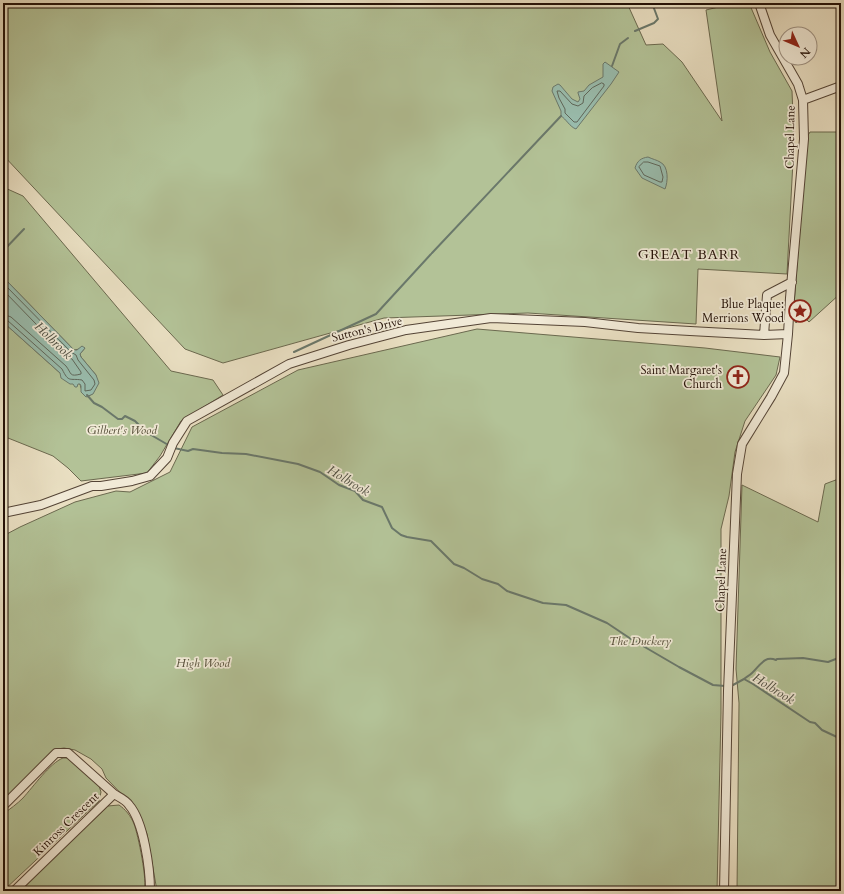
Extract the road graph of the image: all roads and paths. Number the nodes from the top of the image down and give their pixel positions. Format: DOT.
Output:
graph roads {
  1 [pos="759,3"];
  2 [pos="841,86"];
  3 [pos="800,91"];
  4 [pos="820,93"];
  5 [pos="803,100"];
  6 [pos="792,282"];
  7 [pos="788,334"];
  8 [pos="764,335"];
  9 [pos="3,513"];
  10 [pos="114,794"];
  11 [pos="3,806"];
  12 [pos="14,891"];
  13 [pos="150,891"];
  14 [pos="724,891"];
  1 -- 3 [label="street, Chapel Lane"];
  2 -- 4 [label="street"];
  3 -- 4 [label="street"];
  3 -- 5 [label="street, Chapel Lane"];
  4 -- 5 [label="street"];
  5 -- 6 [label="street, Chapel Lane"];
  6 -- 7 [label="street, Chapel Lane"];
  6 -- 8 [label="street"];
  7 -- 8 [label="street, Sutton's Drive"];
  7 -- 14 [label="street, Chapel Lane"];
  8 -- 9 [label="street, Sutton's Drive"];
  10 -- 11 [label="street, Kinross Crescent"];
  10 -- 12 [label="street, Kinross Crescent"];
  10 -- 13 [label="street"];
}
